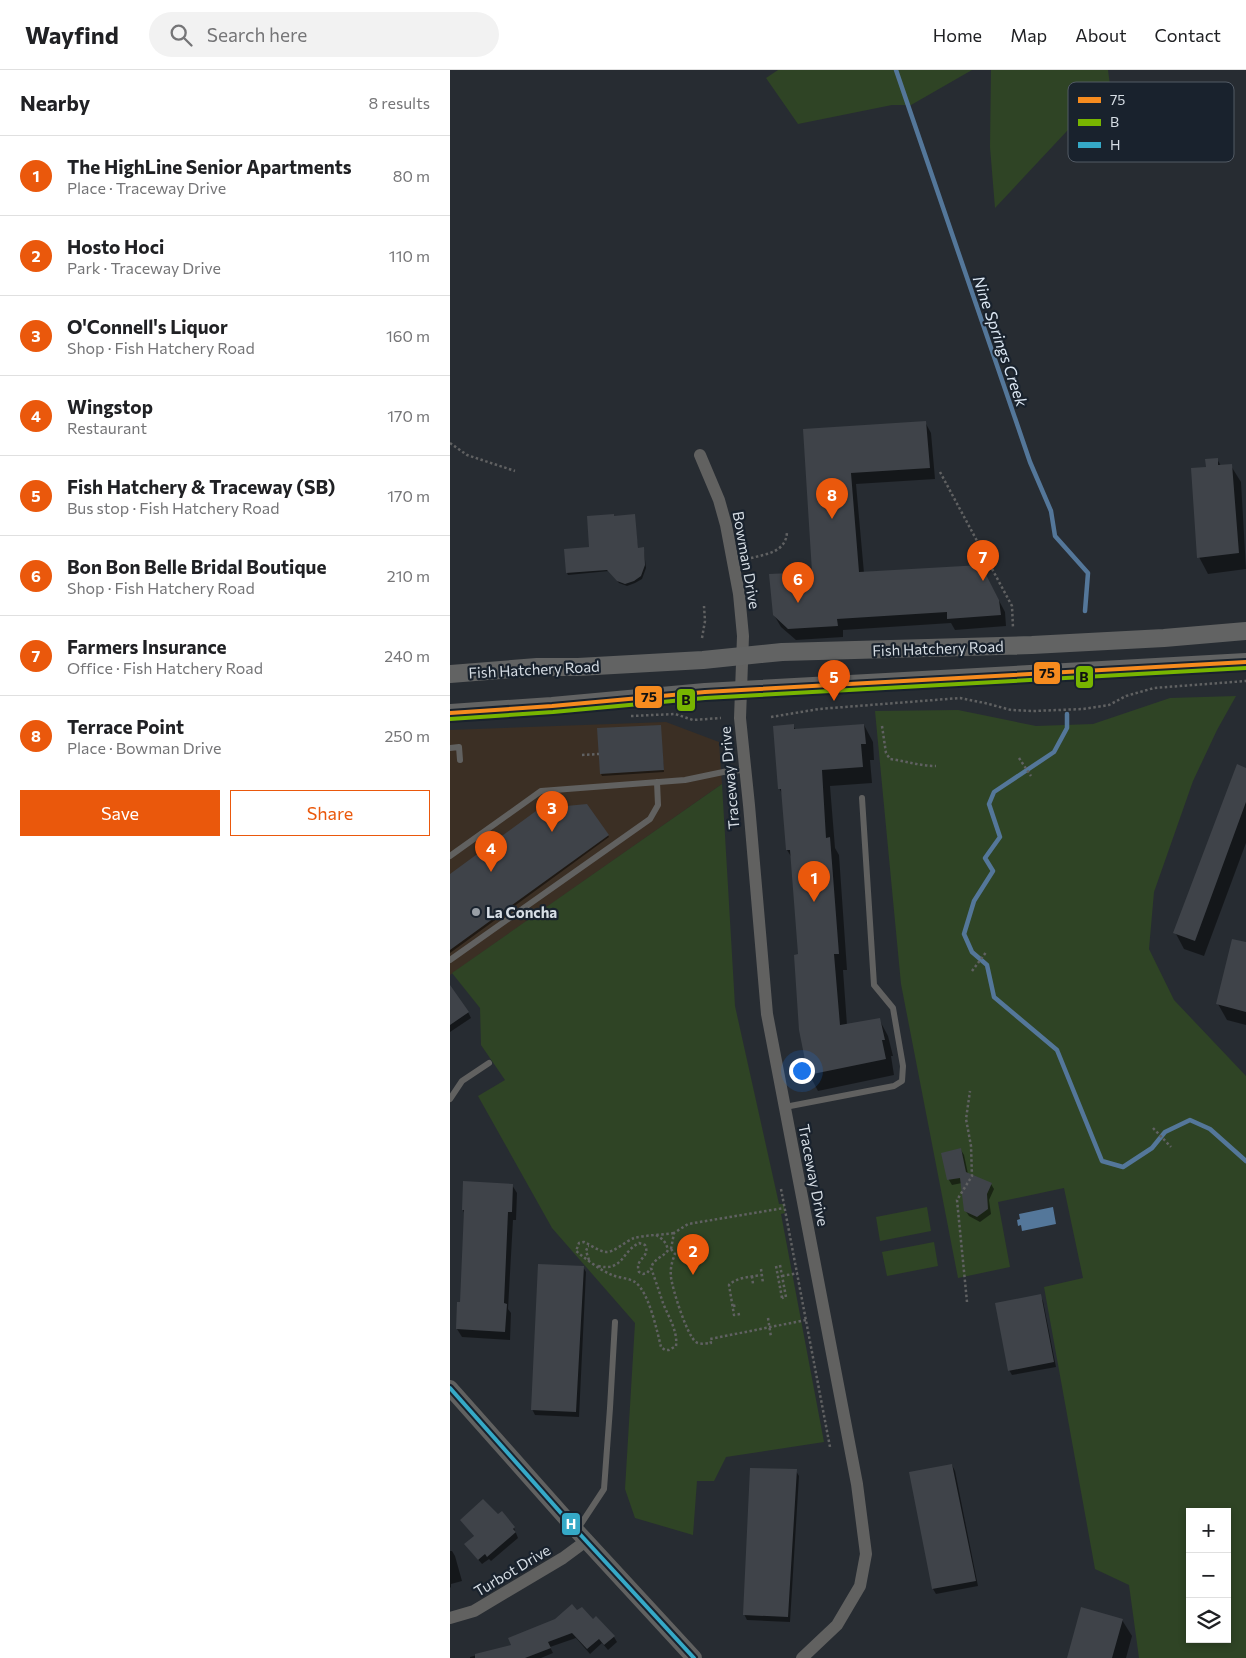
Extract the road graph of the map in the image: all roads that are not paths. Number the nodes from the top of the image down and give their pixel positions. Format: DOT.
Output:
graph roads {
  1 [pos="700,455"];
  2 [pos="1246,630"];
  3 [pos="1246,662"];
  4 [pos="450,674"];
  5 [pos="741,674"];
  6 [pos="450,713"];
  7 [pos="450,748"];
  8 [pos="460,760"];
  9 [pos="745,770"];
  10 [pos="657,782"];
  11 [pos="862,798"];
  12 [pos="450,856"];
  13 [pos="450,960"];
  14 [pos="489,1062"];
  15 [pos="450,1099"];
  16 [pos="785,1107"];
  17 [pos="615,1322"];
  18 [pos="450,1388"];
  19 [pos="581,1536"];
  20 [pos="450,1618"];
  21 [pos="694,1658"];
  22 [pos="802,1658"];
  1 -- 5 [label="street, Bowman Drive"];
  2 -- 5 [label="main road, Fish Hatchery Road"];
  3 -- 5 [label="main road, Fish Hatchery Road"];
  4 -- 5 [label="main road, Fish Hatchery Road"];
  5 -- 6 [label="main road, Fish Hatchery Road"];
  5 -- 9 [label="street, Traceway Drive"];
  7 -- 8 [label="lane"];
  9 -- 10 [label="lane"];
  9 -- 16 [label="street, Traceway Drive"];
  10 -- 12 [label="lane"];
  10 -- 13 [label="lane"];
  11 -- 16 [label="lane"];
  14 -- 15 [label="lane"];
  16 -- 22 [label="street, Traceway Drive"];
  17 -- 19 [label="lane"];
  18 -- 19 [label="street"];
  19 -- 20 [label="street, Turbot Drive"];
  19 -- 21 [label="street"];
}
